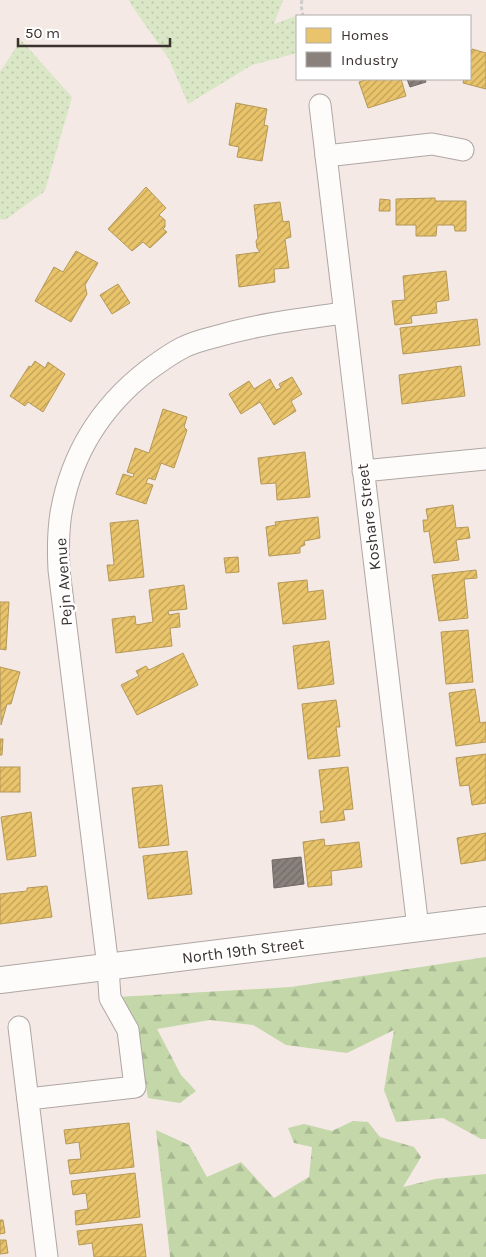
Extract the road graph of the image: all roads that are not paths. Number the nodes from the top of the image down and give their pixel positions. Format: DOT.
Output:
graph roads {
  1 [pos="320,105"];
  2 [pos="463,150"];
  3 [pos="326,156"];
  4 [pos="344,313"];
  5 [pos="486,458"];
  6 [pos="363,471"];
  7 [pos="486,920"];
  8 [pos="418,928"];
  9 [pos="108,968"];
  10 [pos="0,980"];
  11 [pos="18,1027"];
  12 [pos="28,1099"];
  13 [pos="48,1257"];
  1 -- 3 [label="street, Koshare Street"];
  2 -- 3 [label="street"];
  3 -- 4 [label="street, Koshare Street"];
  4 -- 6 [label="street, Koshare Street"];
  4 -- 9 [label="street, Pejn Avenue"];
  5 -- 6 [label="street"];
  6 -- 8 [label="street, Koshare Street"];
  7 -- 8 [label="street, North 19th Street"];
  8 -- 9 [label="street, North 19th Street"];
  9 -- 10 [label="street, North 19th Street"];
  9 -- 12 [label="street, Pejn Avenue"];
  11 -- 12 [label="street"];
  12 -- 13 [label="street"];
}
